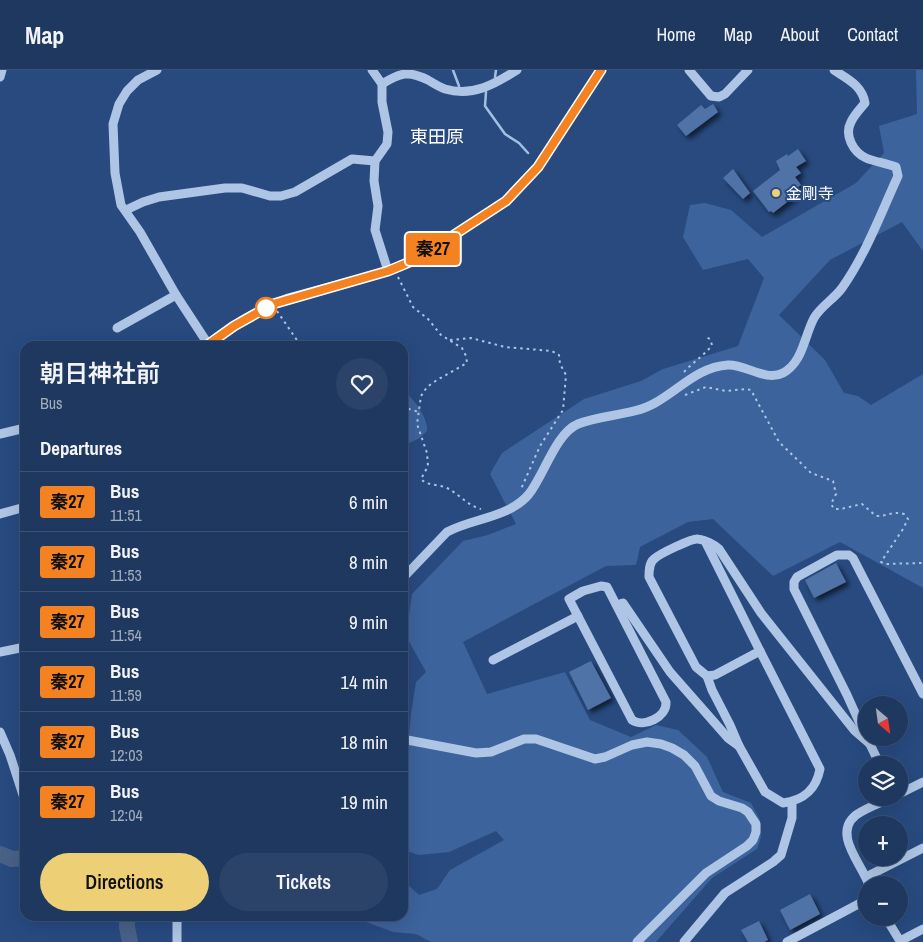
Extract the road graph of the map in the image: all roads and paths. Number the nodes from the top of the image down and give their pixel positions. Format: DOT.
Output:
graph roads {
  1 [pos="2,70"];
  2 [pos="372,70"];
  3 [pos="518,70"];
  4 [pos="601,70"];
  5 [pos="689,70"];
  6 [pos="748,70"];
  7 [pos="834,70"];
  8 [pos="154,71"];
  9 [pos="0,77"];
  10 [pos="382,84"];
  11 [pos="375,161"];
  12 [pos="126,210"];
  13 [pos="391,270"];
  14 [pos="176,295"];
  15 [pos="273,304"];
  16 [pos="117,328"];
  17 [pos="704,336"];
  18 [pos="450,340"];
  19 [pos="205,341"];
  20 [pos="213,341"];
  21 [pos="298,341"];
  22 [pos="682,373"];
  23 [pos="671,392"];
  24 [pos="408,409"];
  25 [pos="419,412"];
  26 [pos="20,429"];
  27 [pos="0,434"];
  28 [pos="512,507"];
  29 [pos="20,508"];
  30 [pos="483,510"];
  31 [pos="0,514"];
  32 [pos="705,541"];
  33 [pos="923,563"];
  34 [pos="408,573"];
  35 [pos="616,605"];
  36 [pos="578,616"];
  37 [pos="20,648"];
  38 [pos="760,651"];
  39 [pos="0,652"];
  40 [pos="493,660"];
  41 [pos="707,676"];
  42 [pos="923,694"];
  43 [pos="858,721"];
  44 [pos="0,732"];
  45 [pos="858,733"];
  46 [pos="408,740"];
  47 [pos="739,746"];
  48 [pos="923,782"];
  49 [pos="20,786"];
  50 [pos="908,790"];
  51 [pos="792,802"];
  52 [pos="875,806"];
  53 [pos="923,848"];
  54 [pos="864,876"];
  55 [pos="875,876"];
  56 [pos="858,904"];
  57 [pos="177,921"];
  58 [pos="891,926"];
  59 [pos="923,928"];
  60 [pos="899,941"];
  61 [pos="177,942"];
  62 [pos="637,942"];
  63 [pos="684,942"];
  64 [pos="787,942"];
  1 -- 9 [label="street"];
  2 -- 10 [label="street"];
  3 -- 10 [label="street"];
  4 -- 13 [label="street"];
  5 -- 6 [label="street"];
  7 -- 23 [label="street"];
  8 -- 12 [label="street"];
  10 -- 11 [label="street"];
  11 -- 12 [label="street"];
  11 -- 13 [label="street"];
  12 -- 14 [label="street"];
  13 -- 15 [label="street"];
  13 -- 18 [label="path"];
  14 -- 16 [label="street"];
  14 -- 19 [label="street"];
  15 -- 20 [label="street"];
  15 -- 21 [label="path"];
  17 -- 22 [label="path"];
  18 -- 25 [label="path"];
  18 -- 28 [label="path"];
  23 -- 28 [label="street"];
  23 -- 33 [label="path"];
  24 -- 25 [label="path"];
  25 -- 30 [label="path"];
  26 -- 27 [label="street"];
  28 -- 34 [label="street"];
  29 -- 31 [label="street"];
  32 -- 38 [label="street"];
  32 -- 41 [label="street"];
  32 -- 45 [label="street"];
  35 -- 36 [label="street"];
  35 -- 36 [label="street"];
  35 -- 47 [label="street"];
  36 -- 40 [label="street"];
  37 -- 39 [label="street"];
  38 -- 41 [label="street"];
  38 -- 51 [label="street"];
  41 -- 47 [label="street"];
  42 -- 43 [label="street"];
  44 -- 49 [label="street"];
  46 -- 62 [label="street"];
  47 -- 51 [label="street"];
  48 -- 50 [label="street"];
  51 -- 63 [label="street"];
  52 -- 54 [label="street"];
  53 -- 55 [label="street"];
  56 -- 64 [label="street"];
  57 -- 61 [label="street"];
  58 -- 60 [label="street"];
  59 -- 60 [label="street"];
}
